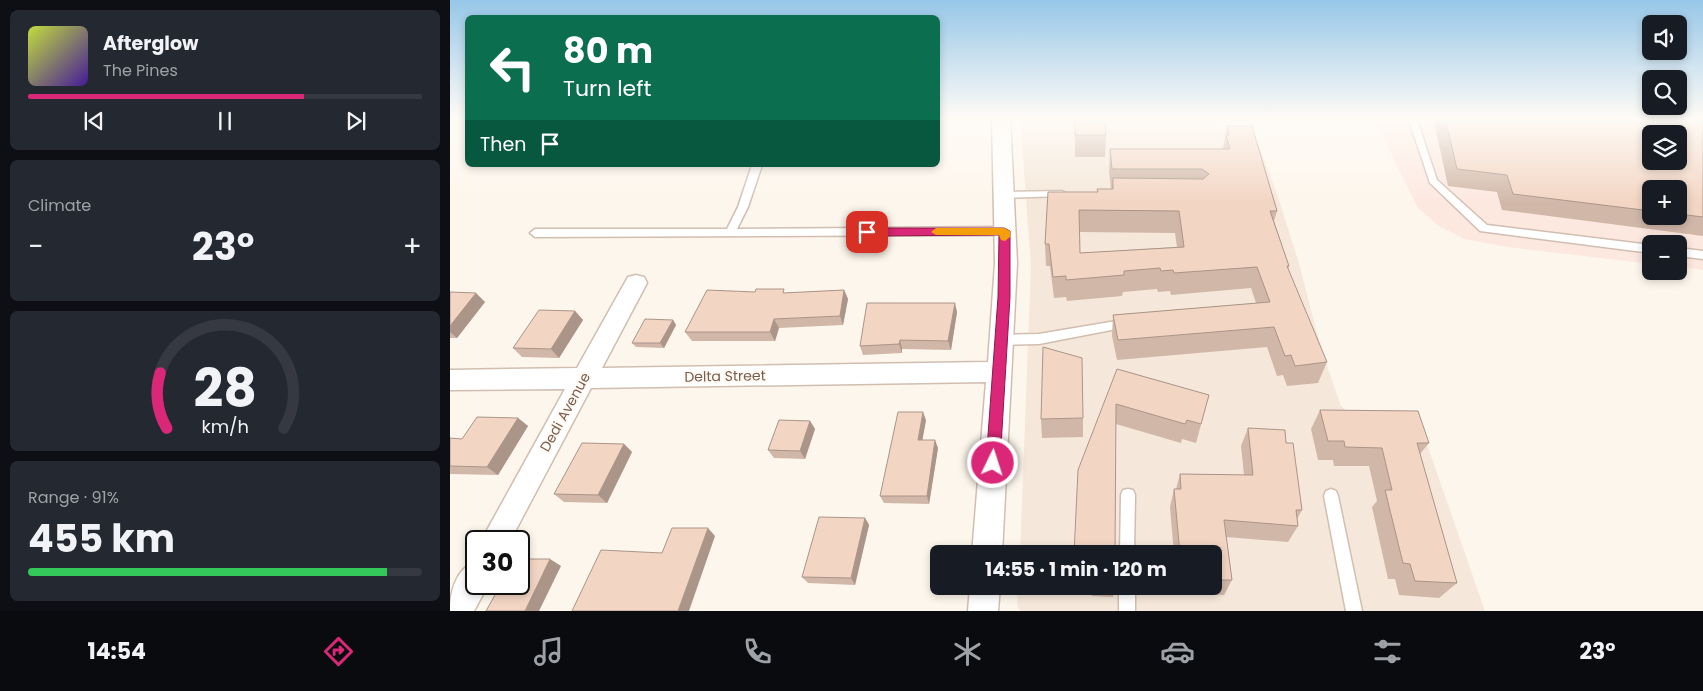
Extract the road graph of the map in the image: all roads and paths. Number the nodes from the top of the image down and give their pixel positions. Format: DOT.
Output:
graph roads {
  1 [pos="1002,146"];
  2 [pos="1421,146"];
  3 [pos="756,167"];
  4 [pos="1073,194"];
  5 [pos="1004,195"];
  6 [pos="1004,231"];
  7 [pos="536,233"];
  8 [pos="730,233"];
  9 [pos="1642,247"];
  10 [pos="1687,253"];
  11 [pos="1703,255"];
  12 [pos="636,283"];
  13 [pos="1142,322"];
  14 [pos="1001,340"];
  15 [pos="1000,372"];
  16 [pos="584,378"];
  17 [pos="450,380"];
  18 [pos="1128,495"];
  19 [pos="1331,496"];
  20 [pos="501,530"];
  21 [pos="988,545"];
  22 [pos="1128,545"];
  23 [pos="466,595"];
  24 [pos="984,595"];
  25 [pos="1127,595"];
  26 [pos="457,611"];
  27 [pos="983,611"];
  28 [pos="1127,611"];
  29 [pos="1354,611"];
  1 -- 5 [label="street"];
  2 -- 9 [label="lane"];
  3 -- 8 [label="lane"];
  4 -- 5 [label="lane"];
  5 -- 6 [label="street"];
  6 -- 8 [label="lane"];
  6 -- 14 [label="street"];
  7 -- 8 [label="lane"];
  10 -- 11 [label="lane"];
  12 -- 16 [label="street, Dedi Avenue"];
  13 -- 14 [label="lane"];
  14 -- 15 [label="street"];
  15 -- 16 [label="street, Delta Street"];
  15 -- 21 [label="street"];
  16 -- 17 [label="street, Delta Street"];
  16 -- 20 [label="street, Dedi Avenue"];
  18 -- 22 [label="lane"];
  19 -- 29 [label="lane"];
  23 -- 26 [label="street"];
  24 -- 27 [label="street"];
  25 -- 28 [label="lane"];
}
